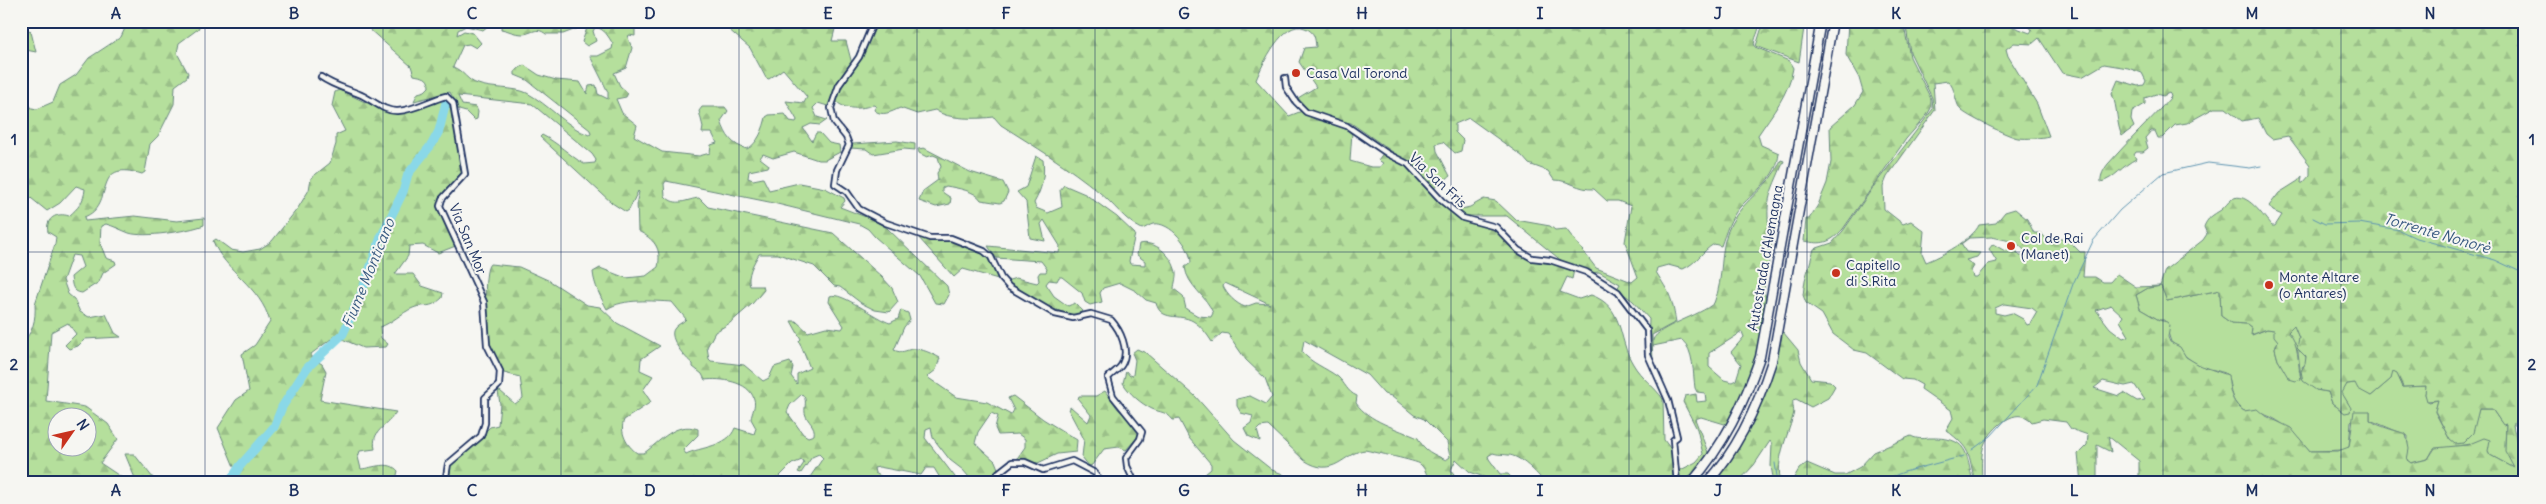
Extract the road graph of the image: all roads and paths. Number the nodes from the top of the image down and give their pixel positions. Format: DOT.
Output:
graph roads {
  1 [pos="874,21"];
  2 [pos="1821,21"];
  3 [pos="1833,21"];
  4 [pos="321,77"];
  5 [pos="1285,78"];
  6 [pos="445,483"];
  7 [pos="996,483"];
  8 [pos="1100,483"];
  9 [pos="1135,483"];
  10 [pos="1677,483"];
  11 [pos="1691,483"];
  12 [pos="1707,483"];
  1 -- 9 [label="street"];
  2 -- 11 [label="highway, Autostrada d'Alemagna"];
  3 -- 12 [label="highway, Autostrada d'Alemagna"];
  4 -- 6 [label="street, Via San Mor"];
  5 -- 10 [label="street, Via San Fris"];
  7 -- 8 [label="street"];
}
